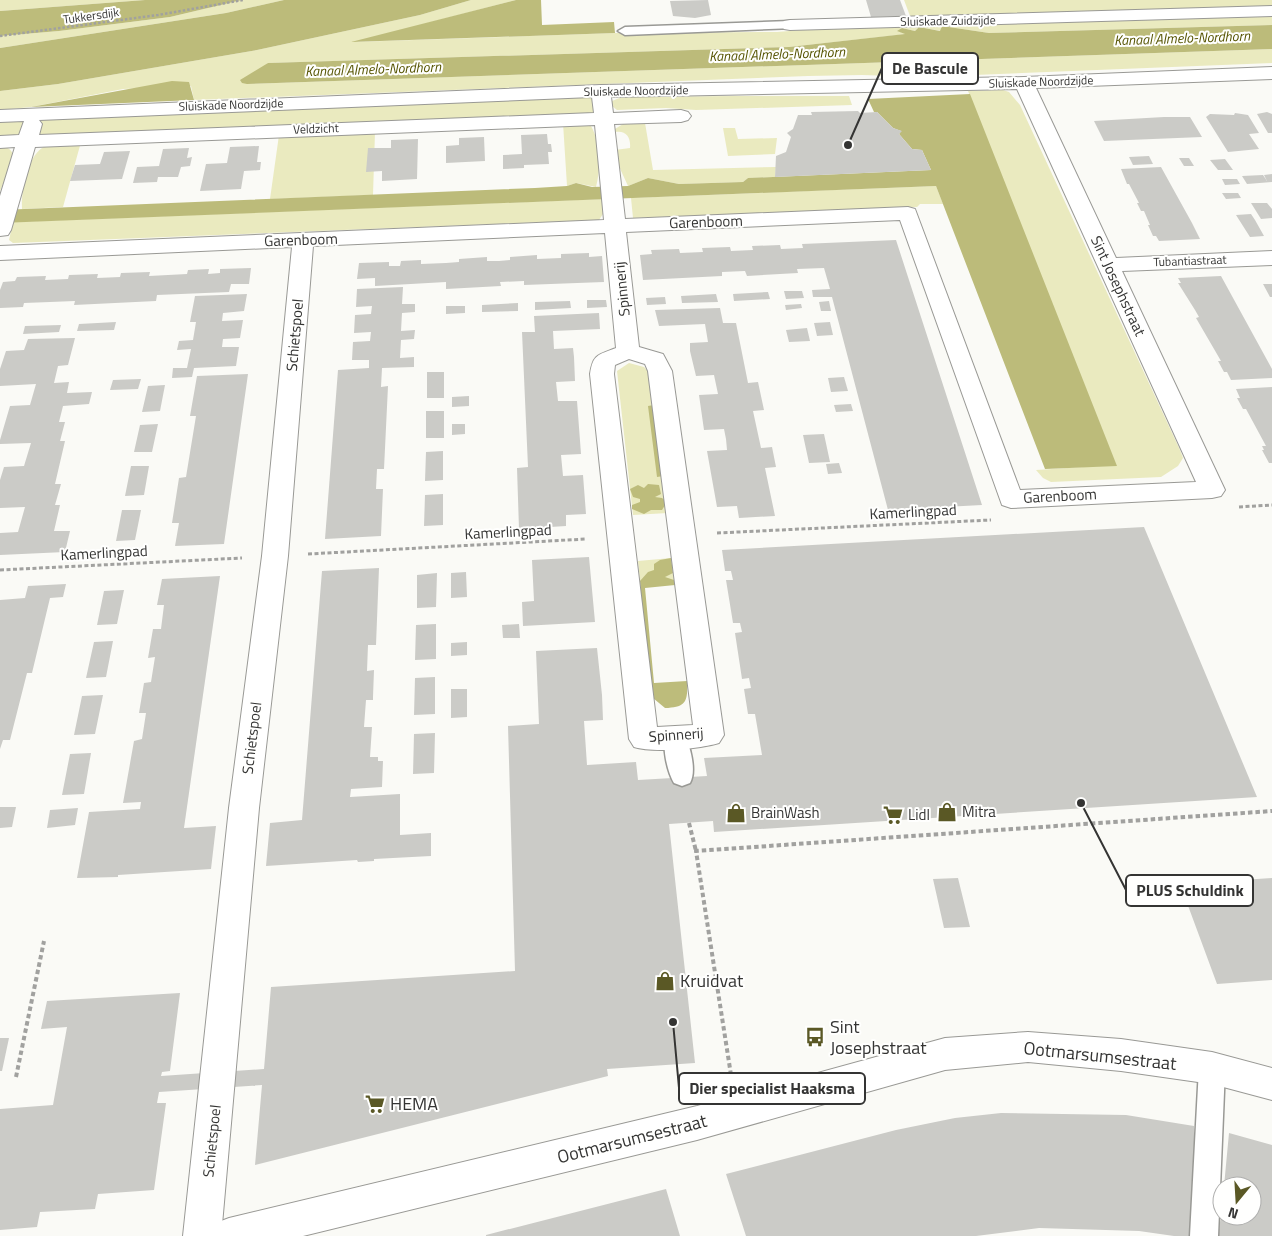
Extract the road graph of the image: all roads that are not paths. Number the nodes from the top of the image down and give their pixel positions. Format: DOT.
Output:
graph roads {
  1 [pos="1272,11"];
  2 [pos="790,24"];
  3 [pos="625,31"];
  4 [pos="1272,73"];
  5 [pos="1024,83"];
  6 [pos="601,91"];
  7 [pos="36,113"];
  8 [pos="0,116"];
  9 [pos="681,116"];
  10 [pos="604,118"];
  11 [pos="27,141"];
  12 [pos="0,142"];
  13 [pos="614,219"];
  14 [pos="0,230"];
  15 [pos="303,240"];
  16 [pos="0,253"];
  17 [pos="1272,258"];
  18 [pos="1108,265"];
  19 [pos="628,352"];
  20 [pos="1212,490"];
  21 [pos="675,738"];
  22 [pos="682,777"];
  23 [pos="1212,1068"];
  24 [pos="1272,1084"];
  25 [pos="202,1236"];
  26 [pos="229,1236"];
  27 [pos="1204,1236"];
  1 -- 2 [label="street, Sluiskade Zuidzijde"];
  2 -- 3 [label="lane, Sluiskade Zuidzijde"];
  4 -- 5 [label="street, Sluiskade Noordzijde"];
  5 -- 6 [label="street, Sluiskade Noordzijde"];
  5 -- 18 [label="street, Sint Josephstraat"];
  6 -- 7 [label="street, Sluiskade Noordzijde"];
  6 -- 10 [label="street"];
  7 -- 8 [label="street, Sluiskade Noordzijde"];
  7 -- 11 [label="street"];
  9 -- 10 [label="street, Veldzicht"];
  10 -- 11 [label="street, Veldzicht"];
  10 -- 13 [label="street"];
  11 -- 12 [label="street, Veldzicht"];
  11 -- 14 [label="street"];
  13 -- 15 [label="street, Garenboom"];
  13 -- 19 [label="street, Spinnerij"];
  13 -- 20 [label="street, Garenboom"];
  15 -- 16 [label="street, Garenboom"];
  15 -- 25 [label="street, Schietspoel"];
  17 -- 18 [label="street, Tubantiastraat"];
  18 -- 20 [label="street, Sint Josephstraat"];
  19 -- 21 [label="street, Spinnerij"];
  19 -- 21 [label="street, Spinnerij"];
  21 -- 22 [label="lane"];
  23 -- 24 [label="street, Ootmarsumsestraat"];
  23 -- 26 [label="street, Ootmarsumsestraat"];
  23 -- 27 [label="lane"];
}
